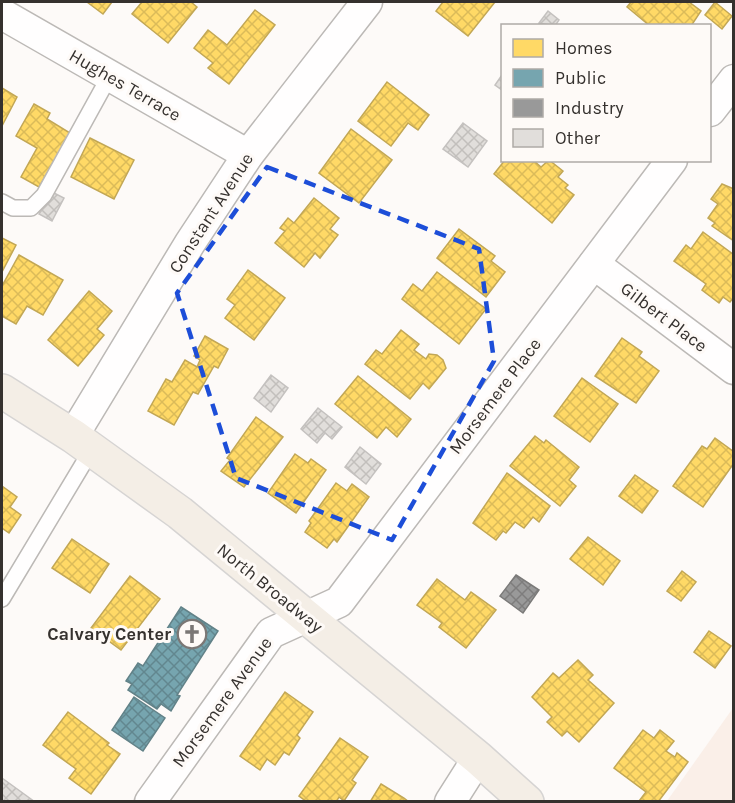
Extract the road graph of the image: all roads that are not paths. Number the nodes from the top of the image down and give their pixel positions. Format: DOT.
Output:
graph roads {
  1 [pos="366,2"];
  2 [pos="2,14"];
  3 [pos="110,77"];
  4 [pos="734,80"];
  5 [pos="711,110"];
  6 [pos="248,155"];
  7 [pos="670,162"];
  8 [pos="2,202"];
  9 [pos="594,264"];
  10 [pos="734,369"];
  11 [pos="2,391"];
  12 [pos="83,442"];
  13 [pos="2,599"];
  14 [pos="306,617"];
  15 [pos="478,758"];
  16 [pos="150,801"];
  17 [pos="450,801"];
  18 [pos="527,801"];
  1 -- 6 [label="street, Constant Avenue"];
  2 -- 3 [label="street, Hughes Terrace"];
  3 -- 6 [label="street, Hughes Terrace"];
  3 -- 8 [label="lane"];
  4 -- 5 [label="street"];
  6 -- 12 [label="street, Constant Avenue"];
  7 -- 9 [label="street, Morsemere Place"];
  9 -- 10 [label="street, Gilbert Place"];
  9 -- 14 [label="street, Morsemere Place"];
  11 -- 12 [label="main road, North Broadway"];
  12 -- 13 [label="lane"];
  12 -- 14 [label="main road, North Broadway"];
  14 -- 15 [label="main road, North Broadway"];
  14 -- 16 [label="street, Morsemere Avenue"];
  15 -- 17 [label="street"];
  15 -- 18 [label="main road, North Broadway"];
}
